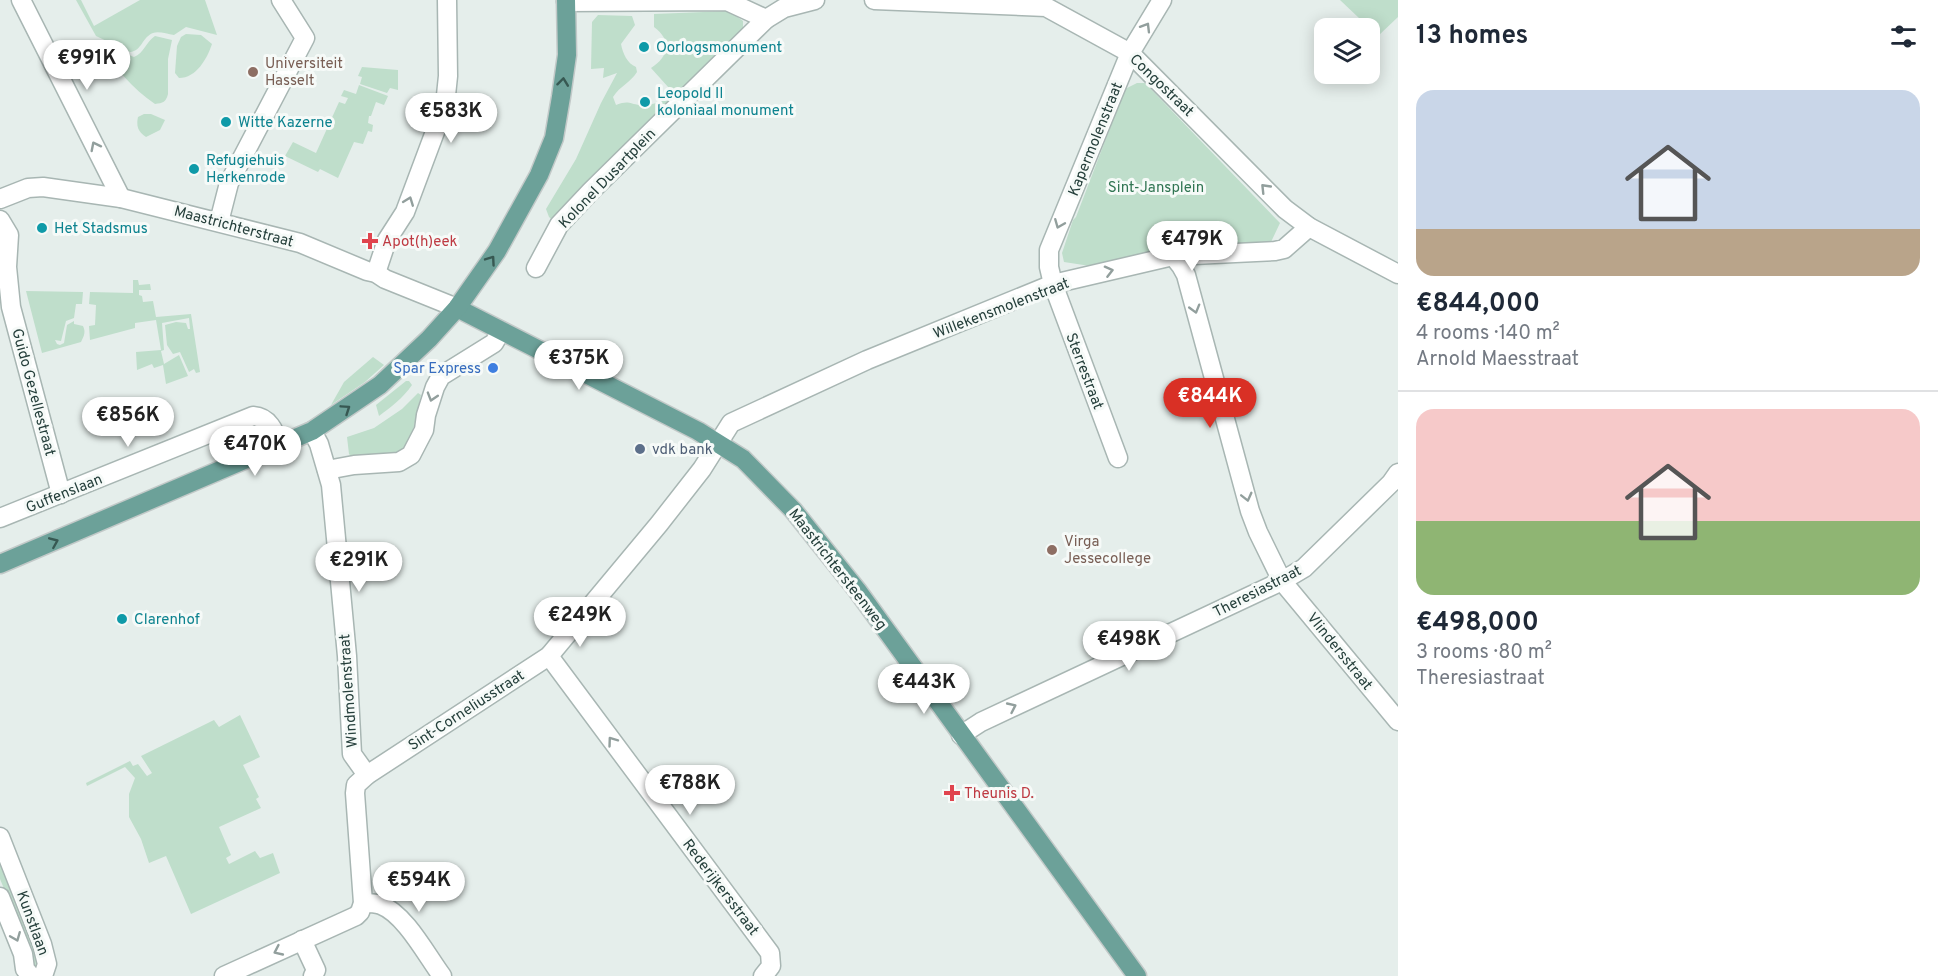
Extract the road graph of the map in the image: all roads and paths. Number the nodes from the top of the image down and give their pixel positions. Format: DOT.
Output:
graph roads {
  1 [pos="21,0"];
  2 [pos="280,0"];
  3 [pos="447,0"];
  4 [pos="815,0"];
  5 [pos="874,0"];
  6 [pos="1162,0"];
  7 [pos="570,1"];
  8 [pos="1046,4"];
  9 [pos="766,19"];
  10 [pos="1130,53"];
  11 [pos="121,198"];
  12 [pos="1,199"];
  13 [pos="0,220"];
  14 [pos="219,222"];
  15 [pos="1309,227"];
  16 [pos="1173,256"];
  17 [pos="536,268"];
  18 [pos="376,273"];
  19 [pos="1398,274"];
  20 [pos="1053,284"];
  21 [pos="457,308"];
  22 [pos="501,331"];
  23 [pos="312,431"];
  24 [pos="718,443"];
  25 [pos="280,446"];
  26 [pos="1118,458"];
  27 [pos="327,470"];
  28 [pos="1398,473"];
  29 [pos="61,494"];
  30 [pos="0,518"];
  31 [pos="0,564"];
  32 [pos="1281,581"];
  33 [pos="549,656"];
  34 [pos="1398,722"];
  35 [pos="961,735"];
  36 [pos="367,775"];
  37 [pos="0,837"];
  38 [pos="0,897"];
  39 [pos="363,903"];
  40 [pos="303,940"];
  41 [pos="32,976"];
  42 [pos="43,976"];
  43 [pos="224,976"];
  44 [pos="313,976"];
  45 [pos="442,976"];
  46 [pos="763,976"];
  47 [pos="1137,976"];
  11 -- 1 [label="street, one-way"];
  2 -- 14 [label="street"];
  18 -- 3 [label="street, one-way"];
  4 -- 9 [label="street"];
  5 -- 8 [label="street, Congostraat"];
  10 -- 6 [label="street, Kapermolenstraat, one-way"];
  7 -- 9 [label="street"];
  21 -- 7 [label="main road, one-way"];
  8 -- 10 [label="street, Congostraat"];
  9 -- 17 [label="street, Kolonel Dusartplein"];
  15 -- 10 [label="street, Congostraat, one-way"];
  10 -- 20 [label="street, Kapermolenstraat, one-way"];
  11 -- 12 [label="street, Maastrichterstraat"];
  11 -- 14 [label="street, Maastrichterstraat"];
  13 -- 29 [label="street, Guido Gezellestraat"];
  14 -- 18 [label="street, Maastrichterstraat"];
  15 -- 16 [label="street, Willekensmolenstraat"];
  15 -- 19 [label="street"];
  20 -- 16 [label="street, Willekensmolenstraat, one-way"];
  16 -- 32 [label="street, Vlindersstraat, one-way"];
  18 -- 21 [label="street, Maastrichterstraat"];
  20 -- 24 [label="street, Willekensmolenstraat"];
  20 -- 26 [label="street, Sterrestraat"];
  21 -- 22 [label="main road, Maastrichtersteenweg"];
  23 -- 21 [label="main road, one-way"];
  22 -- 24 [label="main road, Maastrichtersteenweg"];
  22 -- 27 [label="street, one-way"];
  23 -- 25 [label="main road"];
  23 -- 27 [label="street, Windmolenstraat"];
  24 -- 33 [label="street, Sint-Corneliusstraat"];
  24 -- 35 [label="main road, Maastrichtersteenweg"];
  25 -- 29 [label="street, Guffenslaan"];
  31 -- 25 [label="main road, one-way"];
  27 -- 36 [label="street, Windmolenstraat"];
  28 -- 32 [label="street, Theresiastraat"];
  29 -- 30 [label="street, Guffenslaan"];
  32 -- 34 [label="street, Vlindersstraat"];
  35 -- 32 [label="street, Theresiastraat, one-way"];
  33 -- 36 [label="street, Sint-Corneliusstraat"];
  46 -- 33 [label="street, Rederijkersstraat, one-way"];
  35 -- 47 [label="main road, Maastrichtersteenweg"];
  36 -- 39 [label="street"];
  37 -- 42 [label="street, Kunstlaan"];
  38 -- 41 [label="street, Kunstlaan, one-way"];
  39 -- 40 [label="street"];
  39 -- 45 [label="street"];
  40 -- 43 [label="street, one-way"];
  40 -- 44 [label="street"];
}
